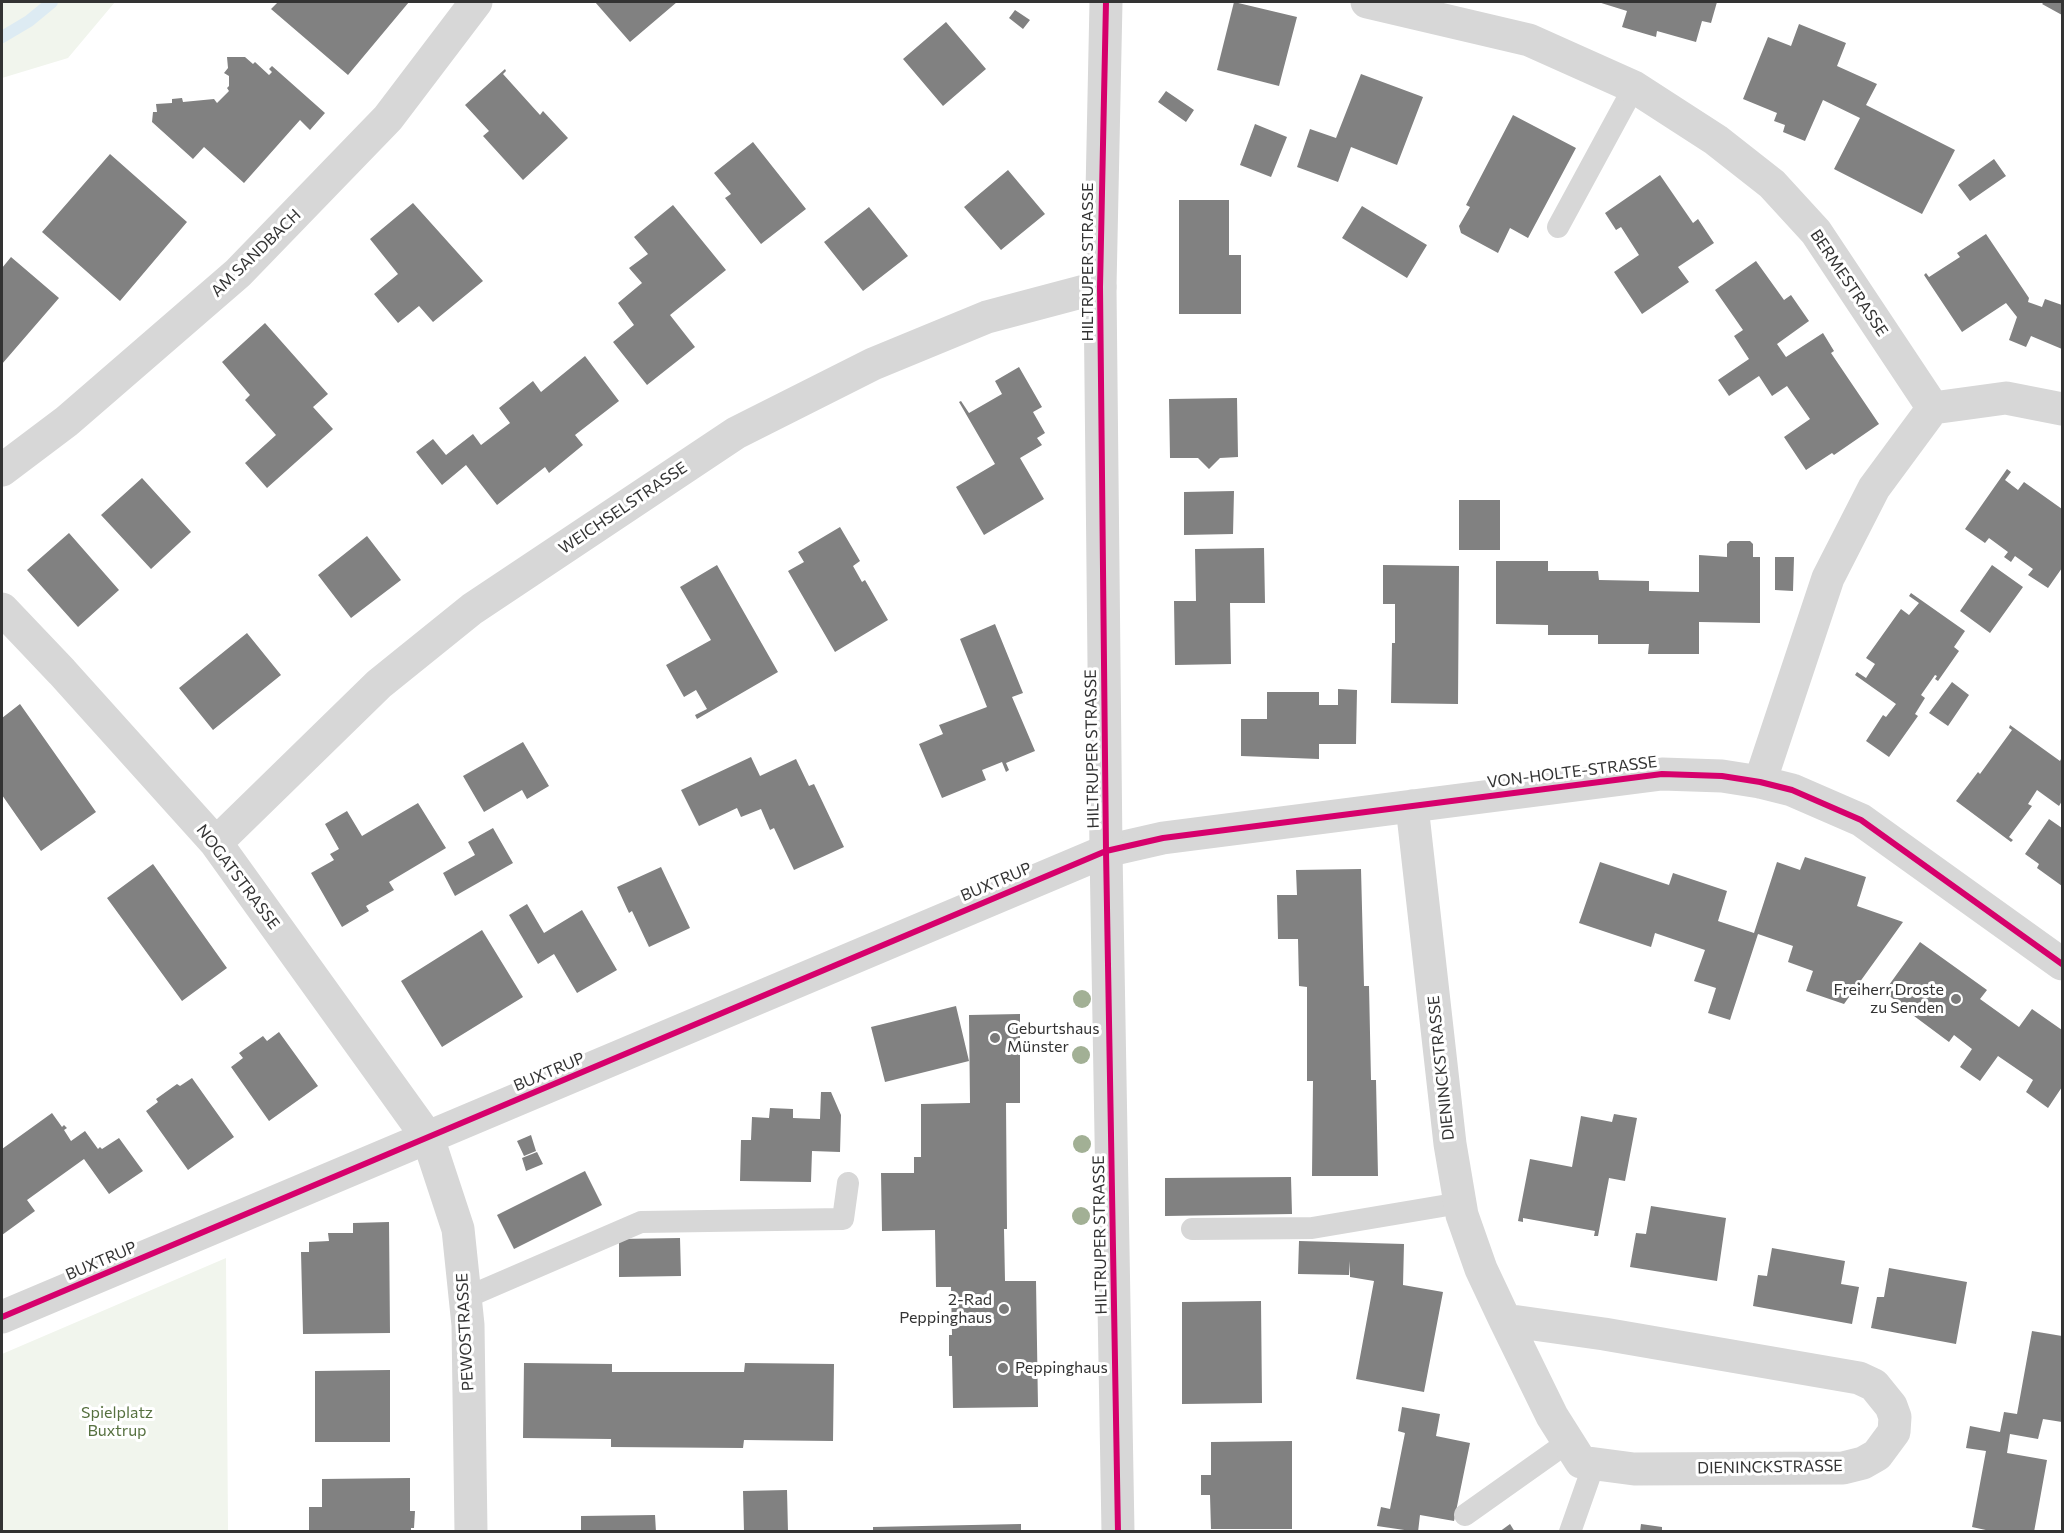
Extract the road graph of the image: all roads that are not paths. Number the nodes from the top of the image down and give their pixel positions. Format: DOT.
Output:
graph roads {
  1 [pos="476,2"];
  2 [pos="1106,2"];
  3 [pos="1367,2"];
  4 [pos="1634,87"];
  5 [pos="1558,227"];
  6 [pos="1100,286"];
  7 [pos="1933,408"];
  8 [pos="2062,409"];
  9 [pos="2,470"];
  10 [pos="2,609"];
  11 [pos="1760,782"];
  12 [pos="1412,806"];
  13 [pos="216,843"];
  14 [pos="1106,851"];
  15 [pos="2062,964"];
  16 [pos="428,1138"];
  17 [pos="848,1183"];
  18 [pos="1460,1203"];
  19 [pos="1192,1229"];
  20 [pos="465,1298"];
  21 [pos="2,1317"];
  22 [pos="1505,1320"];
  23 [pos="1568,1442"];
  24 [pos="1594,1464"];
  25 [pos="1465,1515"];
  26 [pos="471,1532"];
  27 [pos="1118,1532"];
  28 [pos="1570,1532"];
  1 -- 9 [label="street, AM SANDBACH"];
  2 -- 6 [label="street, HILTRUPER STRASSE"];
  3 -- 4 [label="street, BERMESTRASSE"];
  4 -- 5 [label="lane"];
  4 -- 7 [label="street, BERMESTRASSE"];
  6 -- 13 [label="street, WEICHSELSTRASSE"];
  6 -- 14 [label="street, HILTRUPER STRASSE"];
  7 -- 8 [label="street"];
  7 -- 11 [label="street"];
  10 -- 13 [label="street, NOGATSTRASSE"];
  11 -- 12 [label="street, VON-HOLTE-STRASSE"];
  11 -- 15 [label="street, VON-HOLTE-STRASSE"];
  12 -- 14 [label="street, VON-HOLTE-STRASSE"];
  12 -- 18 [label="street, DIENINCKSTRASSE"];
  13 -- 16 [label="street, NOGATSTRASSE"];
  14 -- 16 [label="street, BUXTRUP"];
  14 -- 27 [label="street, HILTRUPER STRASSE"];
  16 -- 20 [label="street, PEWOSTRASSE"];
  16 -- 21 [label="street, BUXTRUP"];
  17 -- 20 [label="lane"];
  18 -- 19 [label="lane"];
  18 -- 22 [label="street, DIENINCKSTRASSE"];
  20 -- 26 [label="street, PEWOSTRASSE"];
  22 -- 23 [label="street, DIENINCKSTRASSE"];
  22 -- 24 [label="street, DIENINCKSTRASSE"];
  23 -- 24 [label="street, DIENINCKSTRASSE"];
  23 -- 25 [label="lane"];
  24 -- 28 [label="lane"];
}
